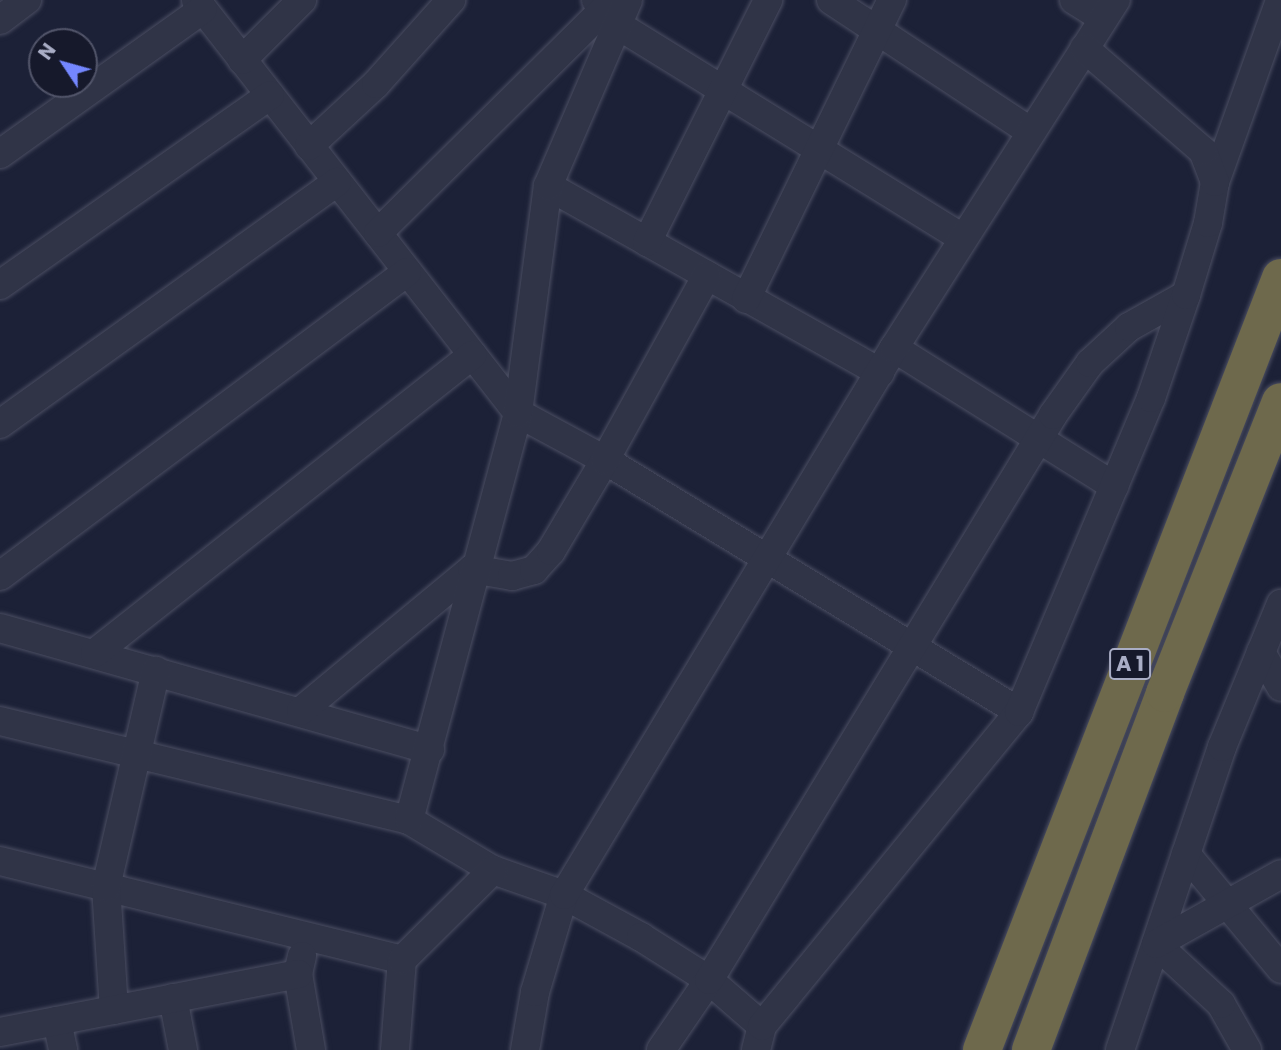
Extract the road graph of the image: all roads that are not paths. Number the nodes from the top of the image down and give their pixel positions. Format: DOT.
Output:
graph roads {
  1 [pos="27,0"];
  2 [pos="302,0"];
  3 [pos="451,0"];
  4 [pos="768,0"];
  5 [pos="831,0"];
  6 [pos="892,0"];
  7 [pos="1074,0"];
  8 [pos="1280,0"];
  9 [pos="199,5"];
  10 [pos="610,8"];
  11 [pos="1109,9"];
  12 [pos="0,20"];
  13 [pos="877,29"];
  14 [pos="1084,48"];
  15 [pos="242,60"];
  16 [pos="724,90"];
  17 [pos="270,95"];
  18 [pos="1030,131"];
  19 [pos="309,146"];
  20 [pos="821,151"];
  21 [pos="0,154"];
  22 [pos="337,181"];
  23 [pos="1215,182"];
  24 [pos="548,186"];
  25 [pos="378,233"];
  26 [pos="963,238"];
  27 [pos="647,242"];
  28 [pos="407,272"];
  29 [pos="707,275"];
  30 [pos="1281,278"];
  31 [pos="0,285"];
  32 [pos="1186,295"];
  33 [pos="746,299"];
  34 [pos="472,355"];
  35 [pos="887,360"];
  36 [pos="1281,402"];
  37 [pos="518,413"];
  38 [pos="0,424"];
  39 [pos="1038,439"];
  40 [pos="605,460"];
  41 [pos="1114,486"];
  42 [pos="766,561"];
  43 [pos="472,569"];
  44 [pos="0,576"];
  45 [pos="1281,604"];
  46 [pos="0,628"];
  47 [pos="912,648"];
  48 [pos="1261,652"];
  49 [pos="95,653"];
  50 [pos="156,671"];
  51 [pos="1281,687"];
  52 [pos="302,711"];
  53 [pos="1019,712"];
  54 [pos="0,721"];
  55 [pos="430,750"];
  56 [pos="136,754"];
  57 [pos="409,820"];
  58 [pos="1186,854"];
  59 [pos="0,861"];
  60 [pos="494,870"];
  61 [pos="1281,874"];
  62 [pos="106,887"];
  63 [pos="564,895"];
  64 [pos="1229,902"];
  65 [pos="307,937"];
  66 [pos="1156,944"];
  67 [pos="402,960"];
  68 [pos="1281,969"];
  69 [pos="298,974"];
  70 [pos="709,980"];
  71 [pos="173,998"];
  72 [pos="114,1010"];
  73 [pos="57,1021"];
  74 [pos="0,1031"];
  75 [pos="759,1038"];
  76 [pos="63,1050"];
  77 [pos="183,1050"];
  78 [pos="311,1050"];
  79 [pos="395,1050"];
  80 [pos="525,1050"];
  81 [pos="661,1050"];
  82 [pos="982,1050"];
  83 [pos="1031,1050"];
  84 [pos="1120,1050"];
  85 [pos="1247,1050"];
  1 -- 12 [label="street"];
  2 -- 15 [label="street"];
  3 -- 19 [label="street"];
  4 -- 16 [label="street"];
  5 -- 13 [label="street"];
  6 -- 13 [label="street"];
  7 -- 11 [label="street"];
  8 -- 23 [label="street"];
  9 -- 15 [label="street"];
  9 -- 21 [label="street"];
  10 -- 16 [label="street"];
  10 -- 24 [label="street"];
  10 -- 25 [label="street"];
  11 -- 14 [label="street"];
  13 -- 18 [label="street"];
  13 -- 20 [label="street"];
  14 -- 18 [label="street"];
  14 -- 23 [label="street"];
  15 -- 17 [label="street"];
  16 -- 20 [label="street"];
  16 -- 27 [label="street"];
  17 -- 19 [label="street"];
  17 -- 31 [label="street"];
  18 -- 26 [label="street"];
  19 -- 22 [label="street"];
  20 -- 26 [label="street"];
  20 -- 33 [label="street"];
  22 -- 25 [label="street"];
  22 -- 38 [label="street"];
  23 -- 32 [label="street"];
  24 -- 27 [label="street"];
  24 -- 37 [label="street"];
  25 -- 28 [label="street"];
  26 -- 35 [label="street"];
  27 -- 29 [label="street"];
  28 -- 34 [label="street"];
  28 -- 44 [label="street"];
  29 -- 33 [label="street"];
  29 -- 40 [label="street"];
  30 -- 82 [label="highway, A 1"];
  32 -- 39 [label="street"];
  32 -- 41 [label="street"];
  33 -- 35 [label="street"];
  34 -- 37 [label="street"];
  34 -- 49 [label="street"];
  35 -- 39 [label="street"];
  35 -- 42 [label="street"];
  36 -- 83 [label="highway, A 1"];
  37 -- 40 [label="street"];
  37 -- 43 [label="street"];
  39 -- 41 [label="street"];
  39 -- 47 [label="street"];
  40 -- 42 [label="street"];
  40 -- 43 [label="street"];
  41 -- 53 [label="street"];
  42 -- 47 [label="street"];
  42 -- 63 [label="street"];
  43 -- 52 [label="street"];
  43 -- 55 [label="street"];
  45 -- 48 [label="street"];
  46 -- 49 [label="street"];
  47 -- 53 [label="street"];
  47 -- 70 [label="street"];
  48 -- 51 [label="street"];
  48 -- 58 [label="street"];
  49 -- 50 [label="street"];
  50 -- 52 [label="street"];
  50 -- 56 [label="street"];
  52 -- 55 [label="street"];
  53 -- 75 [label="street"];
  54 -- 56 [label="street"];
  55 -- 57 [label="street"];
  56 -- 57 [label="street"];
  56 -- 62 [label="street"];
  57 -- 60 [label="street"];
  58 -- 64 [label="street"];
  58 -- 66 [label="street"];
  59 -- 62 [label="street"];
  60 -- 63 [label="street"];
  60 -- 67 [label="street"];
  61 -- 64 [label="street"];
  62 -- 65 [label="street"];
  62 -- 72 [label="street"];
  63 -- 70 [label="street"];
  63 -- 80 [label="street"];
  64 -- 66 [label="street"];
  64 -- 68 [label="street"];
  65 -- 67 [label="street"];
  65 -- 69 [label="street"];
  66 -- 84 [label="street"];
  66 -- 85 [label="street"];
  67 -- 79 [label="street"];
  69 -- 71 [label="street"];
  69 -- 78 [label="street"];
  70 -- 75 [label="street"];
  70 -- 81 [label="street"];
  71 -- 72 [label="street"];
  71 -- 77 [label="street"];
  72 -- 73 [label="street"];
  73 -- 74 [label="street"];
  73 -- 76 [label="street"];
}
